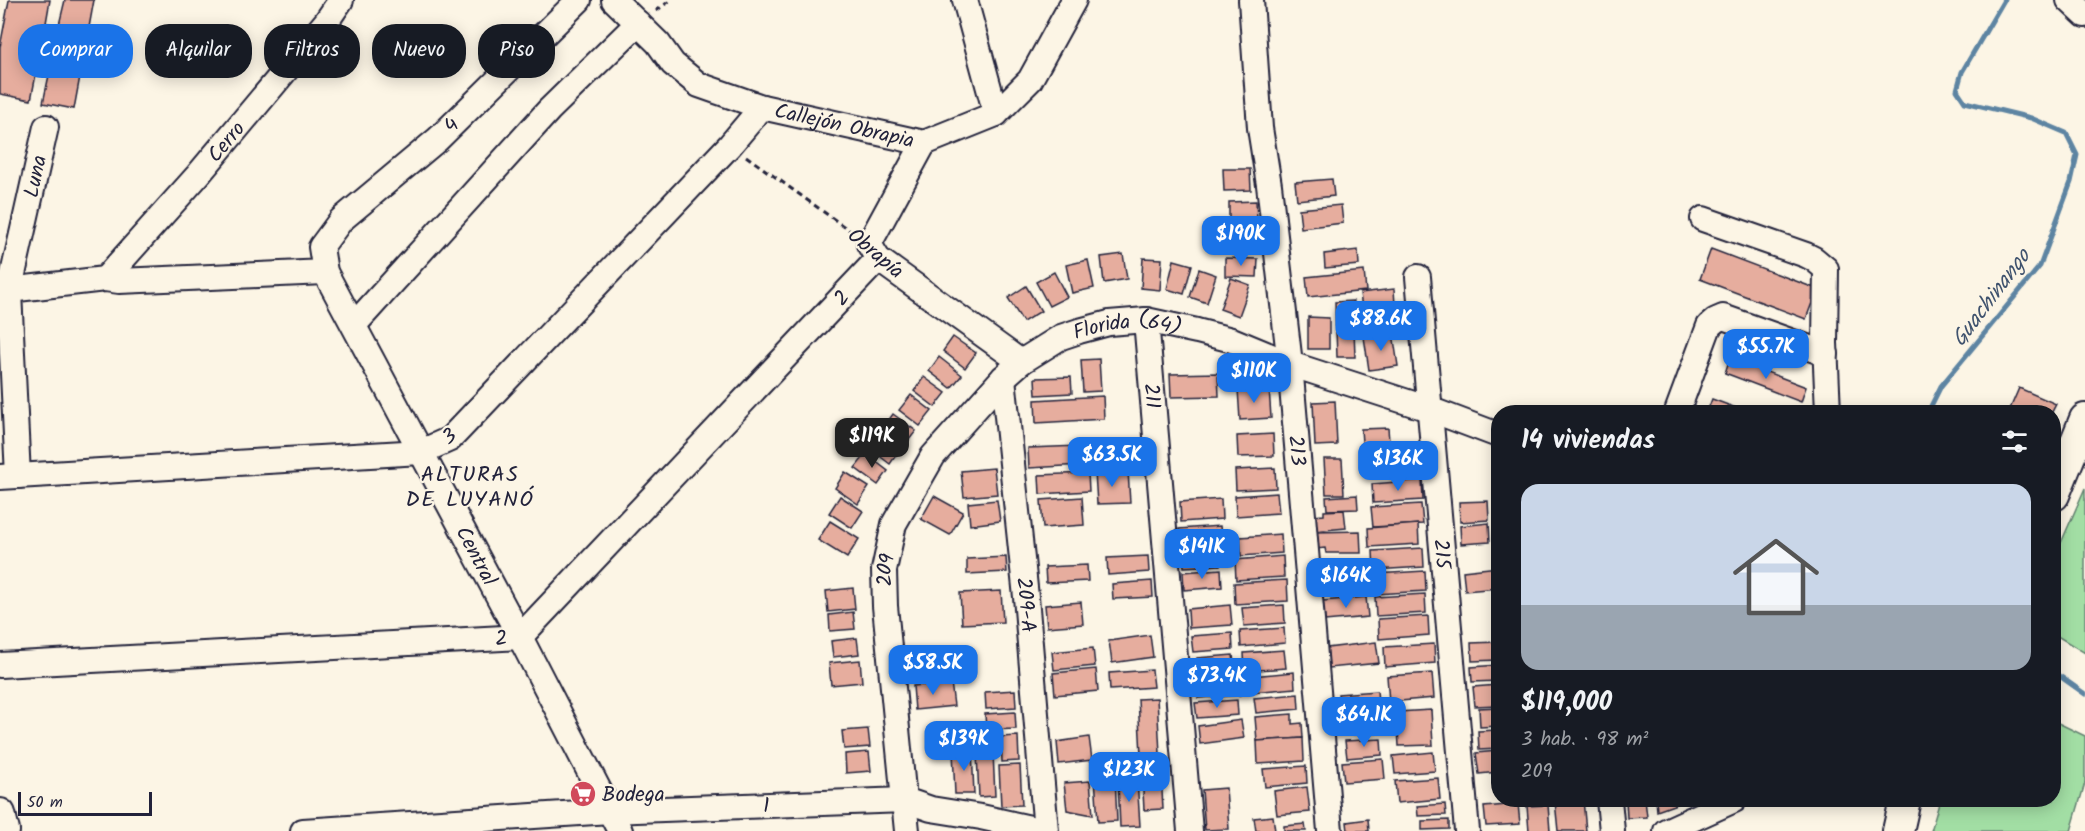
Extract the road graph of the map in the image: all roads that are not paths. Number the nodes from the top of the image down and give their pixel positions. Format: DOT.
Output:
graph roads {
  1 [pos="341,0"];
  2 [pos="579,0"];
  3 [pos="614,0"];
  4 [pos="965,0"];
  5 [pos="1074,0"];
  6 [pos="1251,0"];
  7 [pos="2069,0"];
  8 [pos="2085,15"];
  9 [pos="638,23"];
  10 [pos="762,106"];
  11 [pos="996,114"];
  12 [pos="46,127"];
  13 [pos="924,143"];
  14 [pos="1703,219"];
  15 [pos="321,247"];
  16 [pos="874,252"];
  17 [pos="325,272"];
  18 [pos="1419,277"];
  19 [pos="105,279"];
  20 [pos="5,292"];
  21 [pos="1146,320"];
  22 [pos="354,324"];
  23 [pos="1826,354"];
  24 [pos="1021,362"];
  25 [pos="1290,364"];
  26 [pos="1003,378"];
  27 [pos="1680,405"];
  28 [pos="1828,405"];
  29 [pos="1429,409"];
  30 [pos="2085,419"];
  31 [pos="1491,432"];
  32 [pos="421,452"];
  33 [pos="9,476"];
  34 [pos="2061,478"];
  35 [pos="520,637"];
  36 [pos="0,665"];
  37 [pos="905,800"];
  38 [pos="1610,807"];
  39 [pos="1719,807"];
  40 [pos="1903,807"];
  41 [pos="0,814"];
  42 [pos="615,821"];
  43 [pos="4,831"];
  44 [pos="303,831"];
  45 [pos="907,831"];
  46 [pos="1045,831"];
  47 [pos="1190,831"];
  48 [pos="1330,831"];
  49 [pos="1467,831"];
  50 [pos="1612,831"];
  51 [pos="1666,831"];
  52 [pos="1898,831"];
  1 -- 19 [label="street, Cerro"];
  2 -- 15 [label="street, 4"];
  3 -- 9 [label="street"];
  4 -- 11 [label="street"];
  5 -- 11 [label="street, Callejón Obrapia"];
  6 -- 25 [label="street, 213"];
  7 -- 8 [label="street"];
  9 -- 10 [label="street"];
  9 -- 22 [label="street"];
  10 -- 13 [label="street, Callejón Obrapia"];
  10 -- 32 [label="street, 3"];
  11 -- 13 [label="street, Callejón Obrapia"];
  12 -- 20 [label="street, Luna"];
  13 -- 16 [label="street, 2"];
  14 -- 23 [label="street"];
  15 -- 17 [label="street, Central"];
  16 -- 24 [label="street, Obrapía"];
  16 -- 35 [label="street, 2"];
  17 -- 19 [label="street"];
  17 -- 22 [label="street, Central"];
  18 -- 29 [label="street, 215"];
  19 -- 20 [label="street"];
  20 -- 33 [label="street, Luna"];
  21 -- 24 [label="street, Florida (64)"];
  21 -- 25 [label="street, Florida (64)"];
  21 -- 47 [label="street, 211"];
  22 -- 32 [label="street, Central"];
  23 -- 27 [label="street"];
  23 -- 28 [label="street"];
  24 -- 26 [label="street, Florida (64)"];
  25 -- 29 [label="street, Florida (64)"];
  25 -- 48 [label="street, 213"];
  26 -- 37 [label="street, 209"];
  26 -- 46 [label="street, 209-A"];
  29 -- 31 [label="street, Florida (64)"];
  29 -- 49 [label="street, 215"];
  30 -- 34 [label="main road"];
  32 -- 33 [label="street, 3"];
  32 -- 35 [label="street, Central"];
  35 -- 36 [label="street, 2"];
  35 -- 42 [label="street, Central"];
  37 -- 42 [label="street, 1"];
  37 -- 45 [label="street, 209"];
  37 -- 46 [label="street, 1"];
  38 -- 50 [label="street"];
  39 -- 51 [label="street"];
  40 -- 52 [label="main road"];
  41 -- 43 [label="main road"];
  42 -- 44 [label="street, 1"];
}
